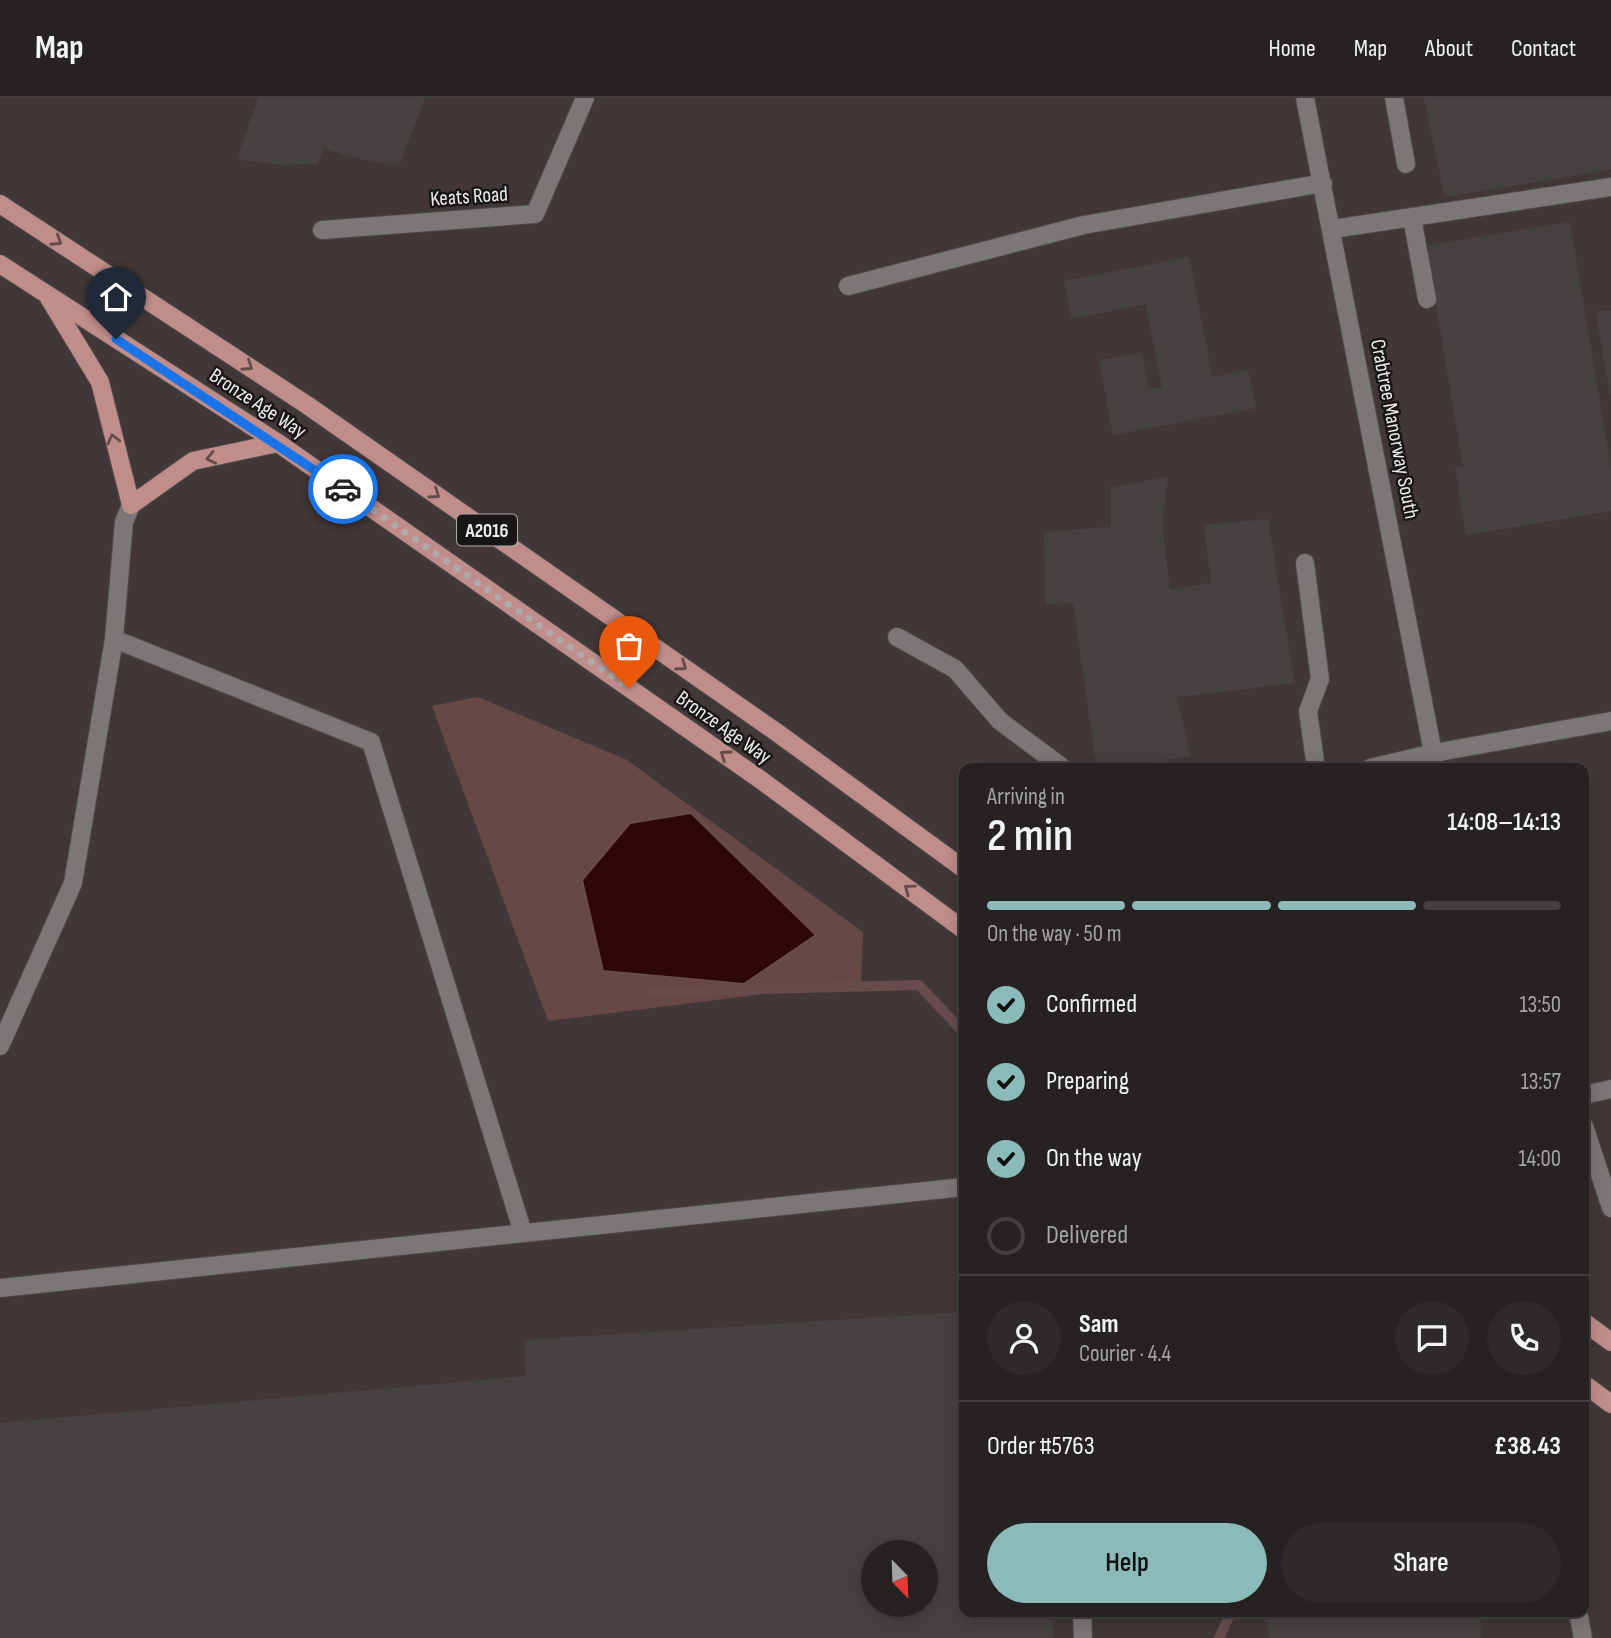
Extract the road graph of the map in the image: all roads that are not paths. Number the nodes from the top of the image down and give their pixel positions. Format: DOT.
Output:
graph roads {
  1 [pos="585,98"];
  2 [pos="1305,98"];
  3 [pos="1394,98"];
  4 [pos="1406,164"];
  5 [pos="1323,183"];
  6 [pos="1611,187"];
  7 [pos="0,204"];
  8 [pos="1412,218"];
  9 [pos="1333,229"];
  10 [pos="322,230"];
  11 [pos="0,264"];
  12 [pos="848,286"];
  13 [pos="47,294"];
  14 [pos="1427,299"];
  15 [pos="278,443"];
  16 [pos="131,505"];
  17 [pos="1305,563"];
  18 [pos="897,638"];
  19 [pos="114,639"];
  20 [pos="1611,721"];
  21 [pos="1435,761"];
  22 [pos="1056,763"];
  23 [pos="1314,763"];
  24 [pos="1416,763"];
  25 [pos="959,865"];
  26 [pos="959,926"];
  27 [pos="0,1046"];
  28 [pos="1611,1089"];
  29 [pos="1589,1094"];
  30 [pos="1589,1141"];
  31 [pos="959,1188"];
  32 [pos="1611,1208"];
  33 [pos="523,1233"];
  34 [pos="0,1288"];
  35 [pos="1589,1326"];
  36 [pos="1611,1342"];
  37 [pos="1589,1388"];
  38 [pos="1611,1404"];
  39 [pos="1082,1617"];
  40 [pos="1579,1617"];
  41 [pos="1083,1638"];
  42 [pos="1583,1638"];
  1 -- 10 [label="street, Keats Road"];
  2 -- 5 [label="street, Crabtree Manorway South"];
  3 -- 4 [label="street"];
  5 -- 9 [label="street, Crabtree Manorway South"];
  5 -- 12 [label="street"];
  6 -- 8 [label="street"];
  7 -- 25 [label="main road, Bronze Age Way / A2016, one-way"];
  8 -- 9 [label="street"];
  8 -- 14 [label="street"];
  9 -- 21 [label="street, Crabtree Manorway South"];
  11 -- 13 [label="main road, Bronze Age Way / A2016"];
  13 -- 15 [label="main road, Bronze Age Way / A2016"];
  16 -- 13 [label="main road, one-way"];
  15 -- 16 [label="main road, one-way"];
  26 -- 15 [label="main road, Bronze Age Way / A2016, one-way"];
  16 -- 19 [label="street"];
  17 -- 23 [label="street"];
  18 -- 22 [label="street"];
  19 -- 27 [label="street"];
  19 -- 33 [label="street"];
  20 -- 21 [label="street"];
  21 -- 24 [label="street"];
  28 -- 29 [label="street"];
  30 -- 32 [label="street"];
  31 -- 33 [label="street"];
  33 -- 34 [label="street"];
  35 -- 36 [label="main road"];
  37 -- 38 [label="main road"];
  39 -- 41 [label="street"];
  40 -- 42 [label="street"];
}
